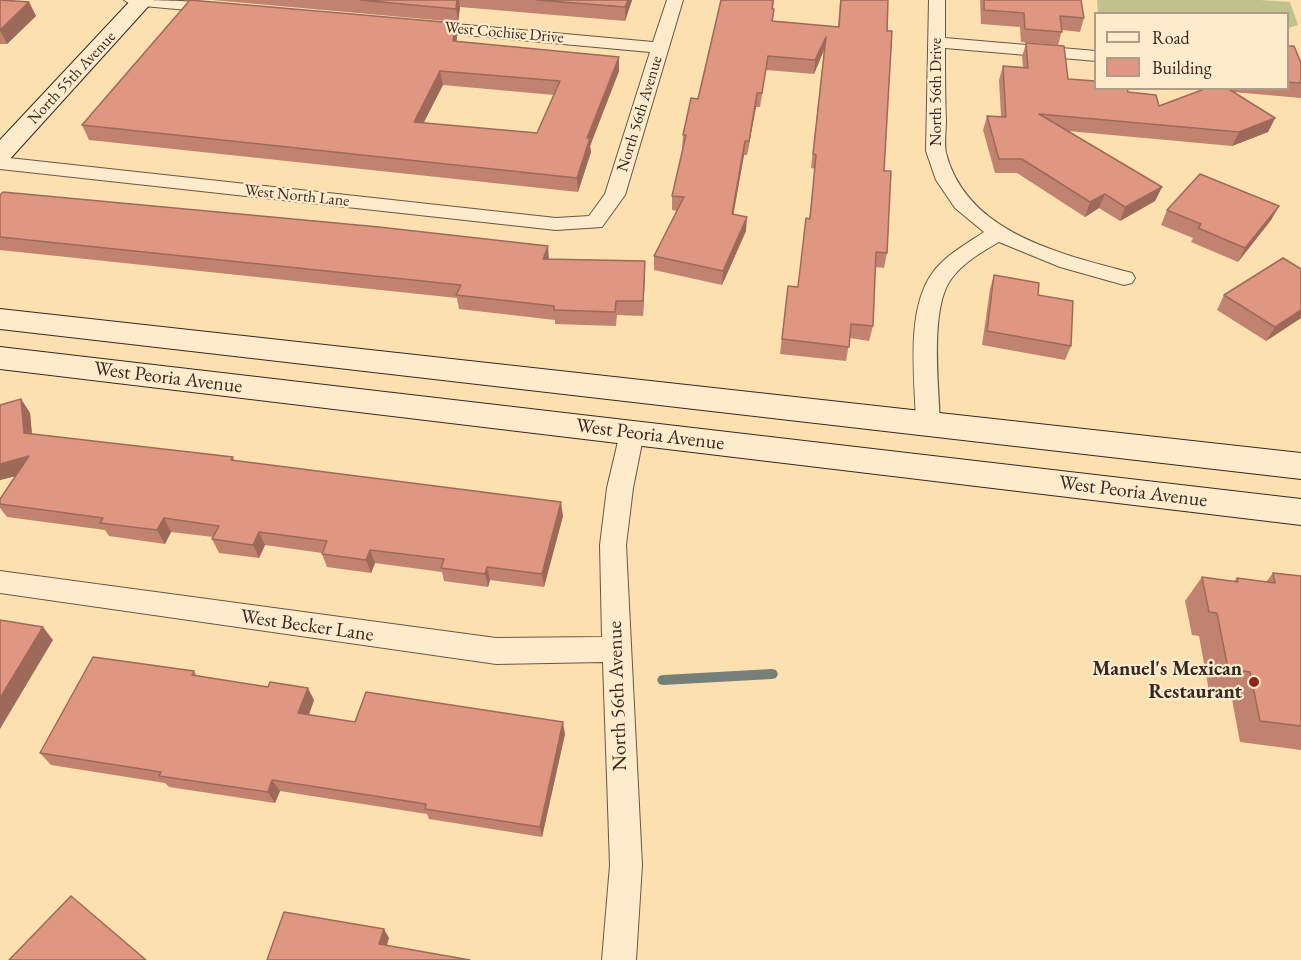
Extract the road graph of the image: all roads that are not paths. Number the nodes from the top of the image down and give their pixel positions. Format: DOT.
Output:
graph roads {
  1 [pos="139,0"];
  2 [pos="675,0"];
  3 [pos="937,0"];
  4 [pos="240,9"];
  5 [pos="404,24"];
  6 [pos="936,42"];
  7 [pos="661,48"];
  8 [pos="1094,56"];
  9 [pos="0,155"];
  10 [pos="0,163"];
  11 [pos="594,222"];
  12 [pos="998,233"];
  13 [pos="1124,278"];
  14 [pos="0,319"];
  15 [pos="0,358"];
  16 [pos="928,423"];
  17 [pos="632,433"];
  18 [pos="1301,466"];
  19 [pos="1301,512"];
  20 [pos="0,582"];
  21 [pos="616,649"];
  22 [pos="618,960"];
  1 -- 4 [label="street"];
  1 -- 9 [label="main road, North 55th Avenue"];
  2 -- 7 [label="street, North 56th Avenue"];
  3 -- 6 [label="street, North 56th Drive"];
  5 -- 7 [label="street, West Cochise Drive"];
  6 -- 8 [label="street"];
  6 -- 12 [label="street, North 56th Drive"];
  7 -- 11 [label="street, North 56th Avenue"];
  10 -- 11 [label="street, West North Lane"];
  12 -- 13 [label="street, North 56th Drive"];
  12 -- 16 [label="street"];
  14 -- 16 [label="main road, West Peoria Avenue"];
  15 -- 17 [label="main road, West Peoria Avenue"];
  16 -- 18 [label="main road, West Peoria Avenue"];
  17 -- 19 [label="main road, West Peoria Avenue"];
  17 -- 21 [label="street, North 56th Avenue"];
  20 -- 21 [label="street, West Becker Lane"];
  21 -- 22 [label="street, North 56th Avenue"];
}
